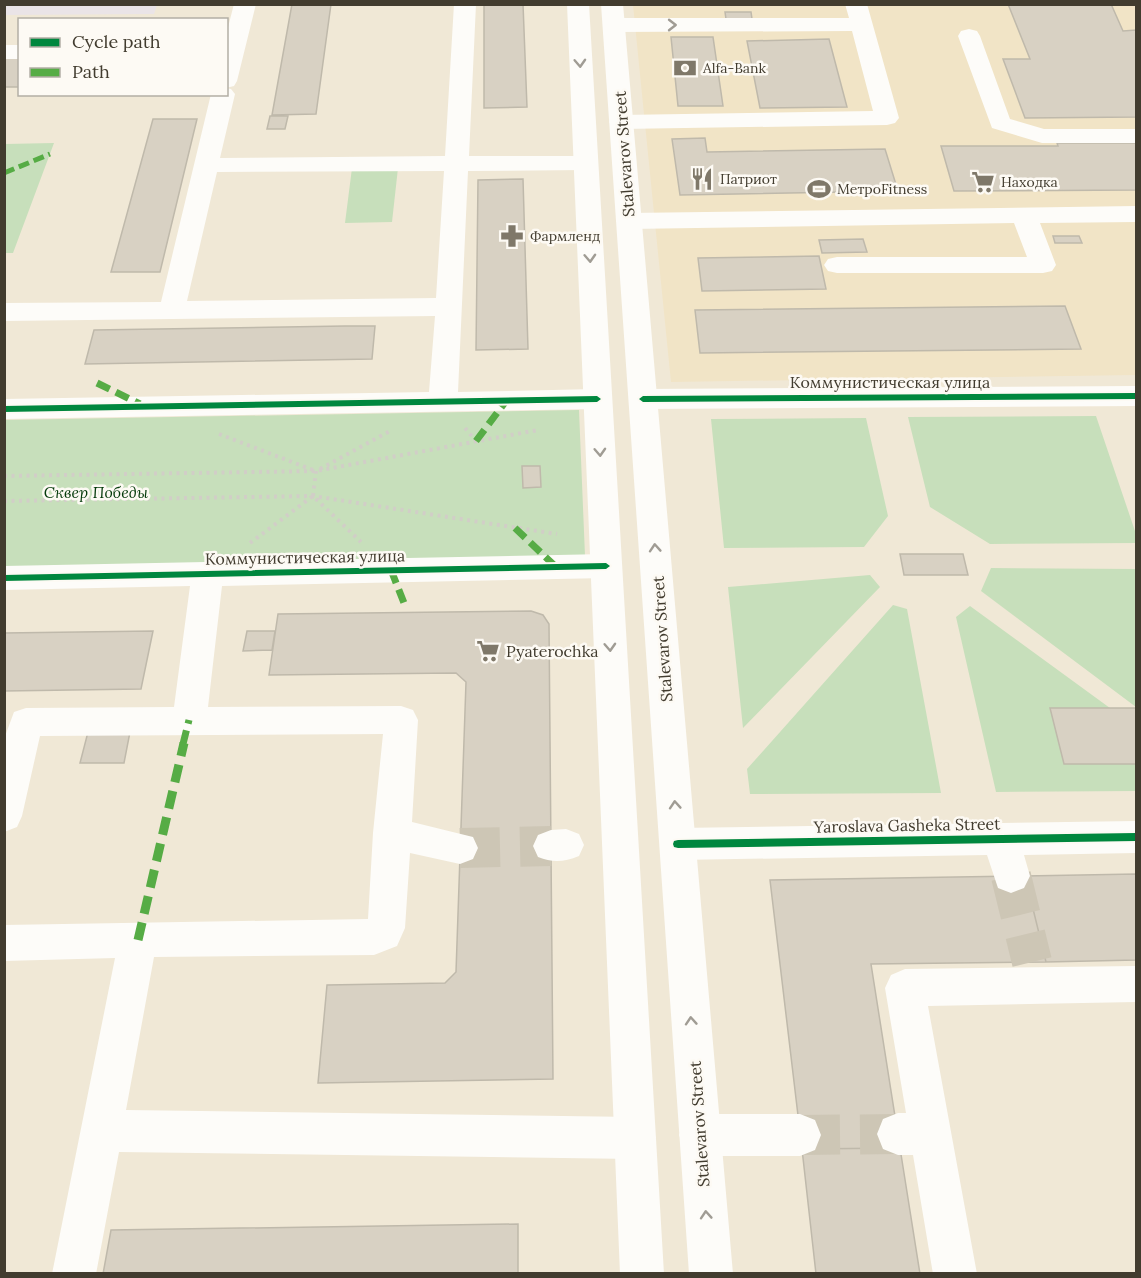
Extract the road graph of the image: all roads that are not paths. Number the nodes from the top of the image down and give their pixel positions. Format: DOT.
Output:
graph roads {
  1 [pos="245,4"];
  2 [pos="465,4"];
  3 [pos="578,4"];
  4 [pos="859,14"];
  5 [pos="613,15"];
  6 [pos="969,36"];
  7 [pos="230,54"];
  8 [pos="223,96"];
  9 [pos="621,122"];
  10 [pos="1137,136"];
  11 [pos="585,163"];
  12 [pos="456,164"];
  13 [pos="206,165"];
  14 [pos="1137,213"];
  15 [pos="1024,215"];
  16 [pos="629,221"];
  17 [pos="837,266"];
  18 [pos="449,307"];
  19 [pos="172,310"];
  20 [pos="4,312"];
  21 [pos="1137,396"];
  22 [pos="597,399"];
  23 [pos="643,399"];
  24 [pos="443,402"];
  25 [pos="4,408"];
  26 [pos="606,566"];
  27 [pos="208,574"];
  28 [pos="4,578"];
  29 [pos="189,720"];
  30 [pos="4,816"];
  31 [pos="391,833"];
  32 [pos="1137,837"];
  33 [pos="1001,839"];
  34 [pos="678,844"];
  35 [pos="460,848"];
  36 [pos="1011,876"];
  37 [pos="138,940"];
  38 [pos="4,943"];
  39 [pos="1137,984"];
  40 [pos="101,1131"];
  41 [pos="700,1135"];
  42 [pos="800,1135"];
  43 [pos="635,1137"];
  44 [pos="74,1274"];
  45 [pos="642,1274"];
  46 [pos="711,1274"];
  47 [pos="955,1274"];
  1 -- 7 [label="main road"];
  2 -- 12 [label="main road"];
  3 -- 11 [label="main road, one-way"];
  5 -- 4 [label="main road, one-way"];
  4 -- 9 [label="main road"];
  5 -- 9 [label="main road, Stalevarov Street"];
  6 -- 10 [label="main road"];
  8 -- 13 [label="main road"];
  9 -- 16 [label="main road, Stalevarov Street"];
  11 -- 12 [label="main road"];
  11 -- 22 [label="main road, one-way"];
  12 -- 13 [label="main road"];
  12 -- 18 [label="main road"];
  13 -- 19 [label="main road"];
  14 -- 15 [label="main road"];
  15 -- 16 [label="main road"];
  15 -- 17 [label="main road"];
  16 -- 23 [label="main road, Stalevarov Street"];
  18 -- 19 [label="main road"];
  18 -- 24 [label="main road"];
  19 -- 20 [label="main road"];
  21 -- 23 [label="main road, Коммунистическая улица"];
  22 -- 23 [label="main road, Коммунистическая улица"];
  22 -- 24 [label="main road, Коммунистическая улица"];
  22 -- 26 [label="main road, one-way"];
  34 -- 23 [label="main road, Stalevarov Street, one-way"];
  24 -- 25 [label="main road, Коммунистическая улица"];
  26 -- 27 [label="main road, Коммунистическая улица"];
  26 -- 43 [label="main road, one-way"];
  27 -- 28 [label="main road, Коммунистическая улица"];
  27 -- 29 [label="main road"];
  29 -- 30 [label="main road"];
  29 -- 31 [label="main road"];
  31 -- 35 [label="main road"];
  31 -- 37 [label="main road"];
  32 -- 33 [label="main road, Yaroslava Gasheka Street"];
  33 -- 34 [label="main road, Yaroslava Gasheka Street"];
  33 -- 36 [label="main road"];
  41 -- 34 [label="main road, Stalevarov Street, one-way"];
  37 -- 38 [label="main road"];
  37 -- 40 [label="main road"];
  39 -- 47 [label="main road"];
  40 -- 43 [label="main road"];
  40 -- 44 [label="main road"];
  41 -- 42 [label="main road"];
  46 -- 41 [label="main road, Stalevarov Street, one-way"];
  43 -- 45 [label="main road"];
}
